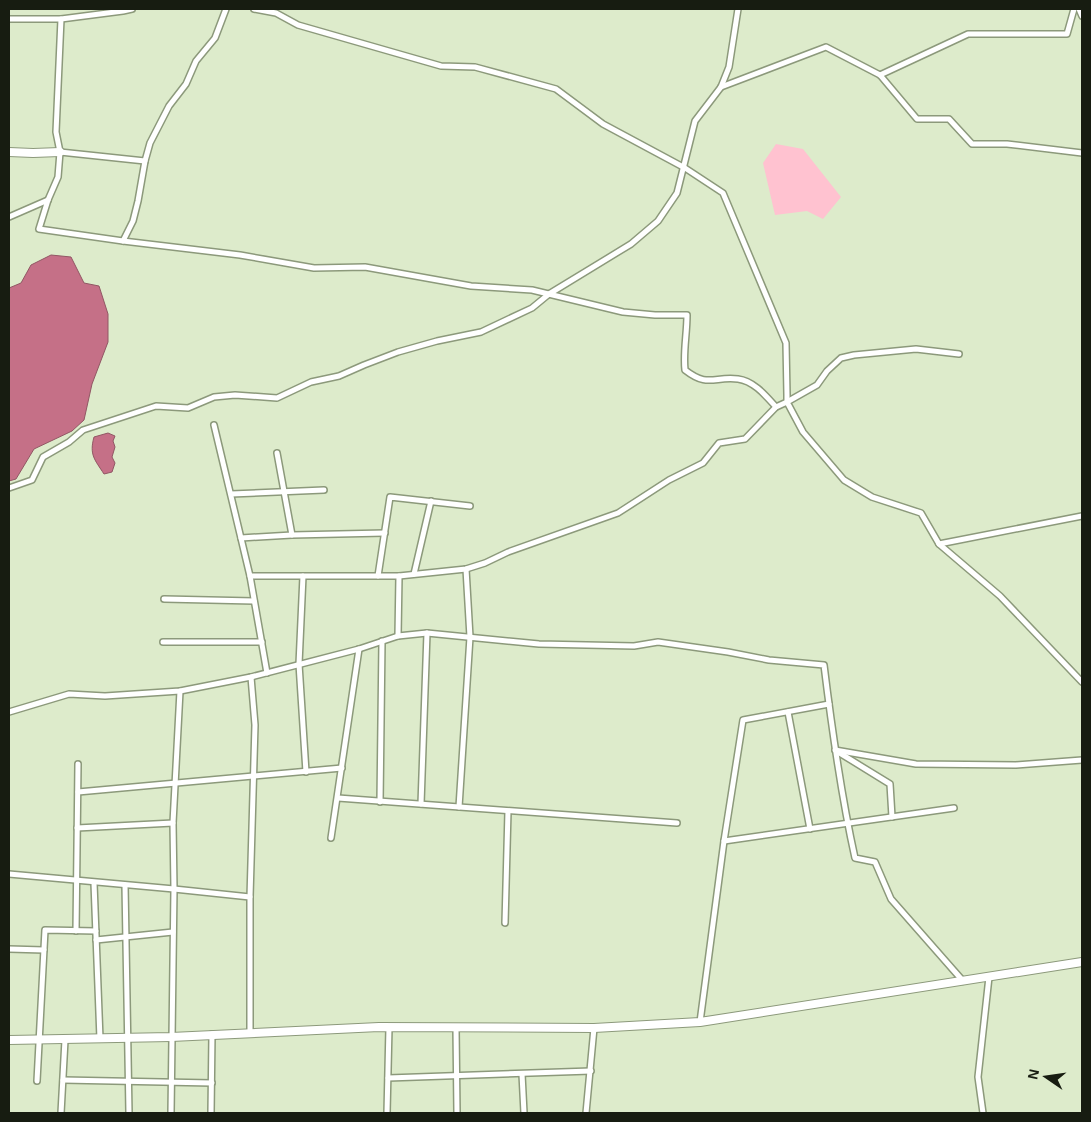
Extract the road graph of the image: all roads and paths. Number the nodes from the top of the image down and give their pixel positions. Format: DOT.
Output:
graph roads {
  1 [pos="132,9"];
  2 [pos="226,9"];
  3 [pos="254,9"];
  4 [pos="271,9"];
  5 [pos="738,9"];
  6 [pos="1074,9"];
  7 [pos="1079,9"];
  8 [pos="276,13"];
  9 [pos="1082,16"];
  10 [pos="61,19"];
  11 [pos="9,20"];
  12 [pos="880,75"];
  13 [pos="720,88"];
  14 [pos="9,152"];
  15 [pos="60,152"];
  16 [pos="1082,154"];
  17 [pos="144,161"];
  18 [pos="685,168"];
  19 [pos="48,200"];
  20 [pos="9,217"];
  21 [pos="123,241"];
  22 [pos="549,294"];
  23 [pos="958,354"];
  24 [pos="787,402"];
  25 [pos="776,407"];
  26 [pos="214,425"];
  27 [pos="277,453"];
  28 [pos="9,488"];
  29 [pos="324,490"];
  30 [pos="284,492"];
  31 [pos="231,494"];
  32 [pos="431,501"];
  33 [pos="470,506"];
  34 [pos="1082,516"];
  35 [pos="385,533"];
  36 [pos="292,535"];
  37 [pos="241,538"];
  38 [pos="939,544"];
  39 [pos="466,569"];
  40 [pos="414,574"];
  41 [pos="250,576"];
  42 [pos="303,576"];
  43 [pos="378,576"];
  44 [pos="398,576"];
  45 [pos="164,599"];
  46 [pos="254,601"];
  47 [pos="427,633"];
  48 [pos="398,636"];
  49 [pos="470,637"];
  50 [pos="382,641"];
  51 [pos="162,642"];
  52 [pos="262,642"];
  53 [pos="359,649"];
  54 [pos="299,664"];
  55 [pos="267,673"];
  56 [pos="251,677"];
  57 [pos="1082,682"];
  58 [pos="180,691"];
  59 [pos="829,704"];
  60 [pos="9,712"];
  61 [pos="788,712"];
  62 [pos="835,750"];
  63 [pos="1082,760"];
  64 [pos="78,764"];
  65 [pos="342,768"];
  66 [pos="306,772"];
  67 [pos="253,777"];
  68 [pos="175,784"];
  69 [pos="78,792"];
  70 [pos="338,798"];
  71 [pos="380,802"];
  72 [pos="420,804"];
  73 [pos="459,807"];
  74 [pos="954,808"];
  75 [pos="508,811"];
  76 [pos="892,817"];
  77 [pos="174,822"];
  78 [pos="676,823"];
  79 [pos="848,823"];
  80 [pos="77,828"];
  81 [pos="810,829"];
  82 [pos="331,838"];
  83 [pos="724,842"];
  84 [pos="9,874"];
  85 [pos="76,881"];
  86 [pos="94,883"];
  87 [pos="125,885"];
  88 [pos="174,889"];
  89 [pos="250,897"];
  90 [pos="505,923"];
  91 [pos="76,931"];
  92 [pos="96,931"];
  93 [pos="173,932"];
  94 [pos="126,937"];
  95 [pos="96,940"];
  96 [pos="9,949"];
  97 [pos="44,950"];
  98 [pos="1082,962"];
  99 [pos="989,977"];
  100 [pos="963,981"];
  101 [pos="700,1022"];
  102 [pos="389,1028"];
  103 [pos="456,1028"];
  104 [pos="594,1028"];
  105 [pos="250,1032"];
  106 [pos="212,1034"];
  107 [pos="172,1037"];
  108 [pos="128,1038"];
  109 [pos="100,1039"];
  110 [pos="9,1040"];
  111 [pos="40,1040"];
  112 [pos="65,1040"];
  113 [pos="591,1071"];
  114 [pos="522,1074"];
  115 [pos="457,1076"];
  116 [pos="388,1078"];
  117 [pos="62,1080"];
  118 [pos="38,1081"];
  119 [pos="128,1081"];
  120 [pos="171,1082"];
  121 [pos="212,1084"];
  122 [pos="61,1113"];
  123 [pos="129,1113"];
  124 [pos="171,1113"];
  125 [pos="211,1113"];
  126 [pos="387,1113"];
  127 [pos="457,1113"];
  128 [pos="524,1113"];
  129 [pos="586,1113"];
  130 [pos="983,1113"];
  1 -- 10 [label="street"];
  2 -- 17 [label="street"];
  3 -- 8 [label="street"];
  4 -- 8 [label="street"];
  5 -- 13 [label="street"];
  6 -- 12 [label="street"];
  7 -- 9 [label="street"];
  8 -- 18 [label="street"];
  10 -- 11 [label="street"];
  10 -- 15 [label="street"];
  12 -- 13 [label="street"];
  12 -- 16 [label="street"];
  13 -- 18 [label="street"];
  14 -- 15 [label="main road"];
  15 -- 17 [label="street"];
  15 -- 19 [label="street"];
  17 -- 21 [label="street"];
  18 -- 22 [label="street"];
  18 -- 24 [label="street"];
  19 -- 20 [label="street"];
  19 -- 21 [label="street"];
  21 -- 22 [label="street"];
  22 -- 25 [label="street"];
  22 -- 28 [label="street"];
  23 -- 24 [label="street"];
  24 -- 25 [label="street"];
  24 -- 38 [label="street"];
  25 -- 39 [label="street"];
  26 -- 31 [label="street"];
  27 -- 30 [label="street"];
  29 -- 30 [label="street"];
  30 -- 31 [label="street"];
  30 -- 36 [label="street"];
  31 -- 37 [label="street"];
  32 -- 33 [label="street"];
  32 -- 35 [label="street"];
  32 -- 40 [label="street"];
  34 -- 38 [label="street"];
  35 -- 36 [label="street"];
  35 -- 43 [label="street"];
  36 -- 37 [label="street"];
  37 -- 41 [label="street"];
  38 -- 57 [label="street"];
  39 -- 40 [label="street"];
  39 -- 49 [label="street"];
  40 -- 44 [label="street"];
  41 -- 42 [label="street"];
  41 -- 46 [label="street"];
  42 -- 43 [label="street"];
  42 -- 54 [label="street"];
  43 -- 44 [label="street"];
  44 -- 48 [label="street"];
  45 -- 46 [label="street"];
  46 -- 52 [label="street"];
  47 -- 48 [label="street"];
  47 -- 49 [label="street"];
  47 -- 72 [label="street"];
  48 -- 50 [label="street"];
  49 -- 59 [label="street"];
  49 -- 73 [label="street"];
  50 -- 53 [label="street"];
  50 -- 71 [label="street"];
  51 -- 52 [label="street"];
  52 -- 55 [label="street"];
  53 -- 54 [label="street"];
  53 -- 65 [label="street"];
  54 -- 55 [label="street"];
  54 -- 66 [label="street"];
  55 -- 56 [label="street"];
  56 -- 58 [label="street"];
  56 -- 67 [label="street"];
  58 -- 60 [label="street"];
  58 -- 68 [label="street"];
  59 -- 61 [label="street"];
  59 -- 62 [label="street"];
  61 -- 81 [label="street"];
  61 -- 83 [label="street"];
  62 -- 63 [label="street"];
  62 -- 76 [label="street"];
  62 -- 79 [label="street"];
  64 -- 69 [label="street"];
  65 -- 66 [label="street"];
  65 -- 70 [label="street"];
  66 -- 67 [label="street"];
  67 -- 68 [label="street"];
  67 -- 89 [label="street"];
  68 -- 69 [label="street"];
  68 -- 77 [label="street"];
  69 -- 80 [label="street"];
  70 -- 71 [label="street"];
  70 -- 82 [label="street"];
  71 -- 72 [label="street"];
  72 -- 73 [label="street"];
  73 -- 75 [label="street"];
  74 -- 76 [label="street"];
  75 -- 78 [label="street"];
  75 -- 90 [label="street"];
  76 -- 79 [label="street"];
  77 -- 80 [label="street"];
  77 -- 88 [label="street"];
  79 -- 81 [label="street"];
  79 -- 100 [label="street"];
  80 -- 85 [label="street"];
  81 -- 83 [label="street"];
  83 -- 101 [label="street"];
  84 -- 85 [label="street"];
  85 -- 86 [label="street"];
  85 -- 91 [label="street"];
  86 -- 87 [label="street"];
  86 -- 92 [label="street"];
  87 -- 88 [label="street"];
  87 -- 94 [label="street"];
  88 -- 89 [label="street"];
  88 -- 93 [label="street"];
  89 -- 105 [label="street"];
  91 -- 92 [label="street"];
  91 -- 97 [label="street"];
  92 -- 95 [label="street"];
  93 -- 94 [label="street"];
  93 -- 107 [label="street"];
  94 -- 95 [label="street"];
  94 -- 108 [label="street"];
  95 -- 109 [label="street"];
  96 -- 97 [label="street"];
  97 -- 111 [label="street"];
  98 -- 99 [label="main road"];
  99 -- 100 [label="main road"];
  99 -- 130 [label="street"];
  100 -- 101 [label="main road"];
  101 -- 104 [label="main road"];
  102 -- 103 [label="main road"];
  102 -- 105 [label="main road"];
  102 -- 116 [label="street"];
  103 -- 104 [label="main road"];
  103 -- 115 [label="street"];
  104 -- 113 [label="street"];
  105 -- 106 [label="main road"];
  106 -- 107 [label="main road"];
  106 -- 121 [label="street"];
  107 -- 108 [label="main road"];
  107 -- 120 [label="street"];
  108 -- 109 [label="main road"];
  108 -- 119 [label="street"];
  109 -- 112 [label="main road"];
  110 -- 111 [label="main road"];
  111 -- 112 [label="main road"];
  111 -- 118 [label="street"];
  112 -- 117 [label="street"];
  113 -- 114 [label="street"];
  113 -- 129 [label="street"];
  114 -- 115 [label="street"];
  114 -- 128 [label="street"];
  115 -- 116 [label="street"];
  115 -- 127 [label="street"];
  116 -- 126 [label="street"];
  117 -- 119 [label="street"];
  117 -- 122 [label="street"];
  119 -- 120 [label="street"];
  119 -- 123 [label="street"];
  120 -- 121 [label="street"];
  120 -- 124 [label="street"];
  121 -- 125 [label="street"];
}
